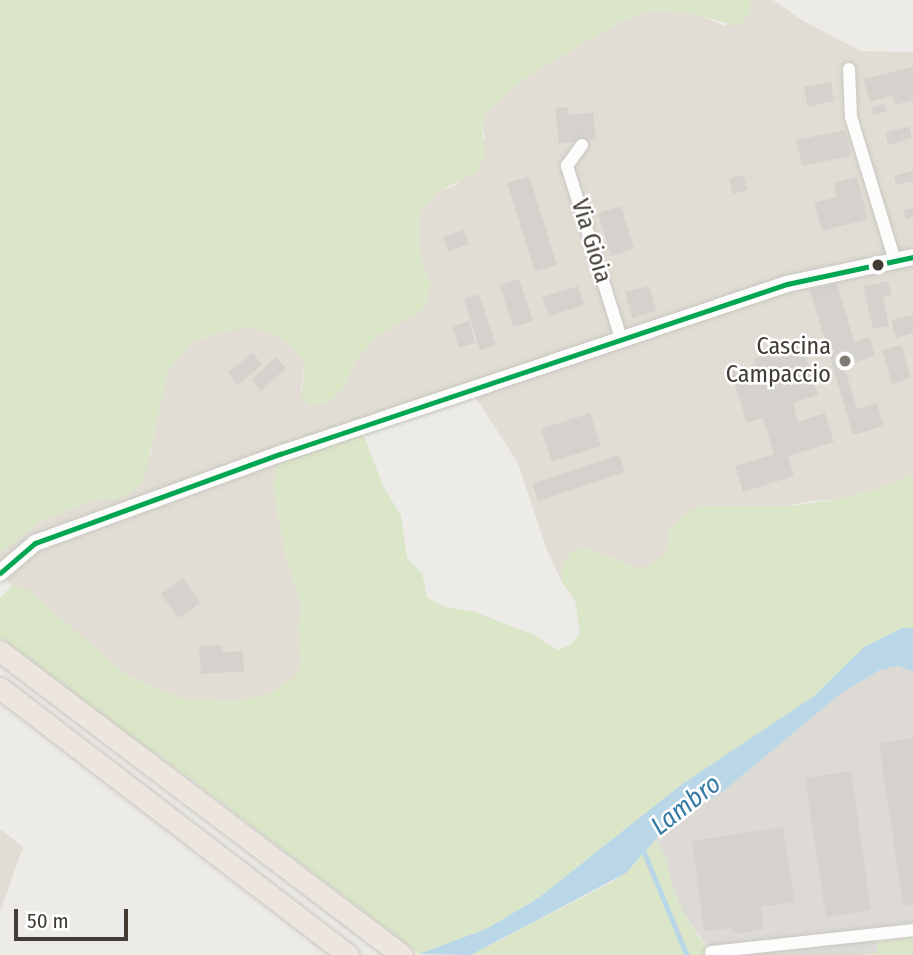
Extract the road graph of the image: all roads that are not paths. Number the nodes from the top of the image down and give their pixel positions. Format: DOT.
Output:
graph roads {
  1 [pos="849,69"];
  2 [pos="582,145"];
  3 [pos="913,257"];
  4 [pos="895,261"];
  5 [pos="622,341"];
  6 [pos="5,567"];
  7 [pos="0,651"];
  8 [pos="0,688"];
  9 [pos="913,930"];
  10 [pos="711,952"];
  11 [pos="348,955"];
  12 [pos="402,955"];
  1 -- 4 [label="street"];
  2 -- 5 [label="street, Via Gioia"];
  3 -- 4 [label="street"];
  4 -- 5 [label="street"];
  5 -- 6 [label="street"];
  7 -- 12 [label="highway"];
  8 -- 11 [label="highway"];
  9 -- 10 [label="street"];
}
